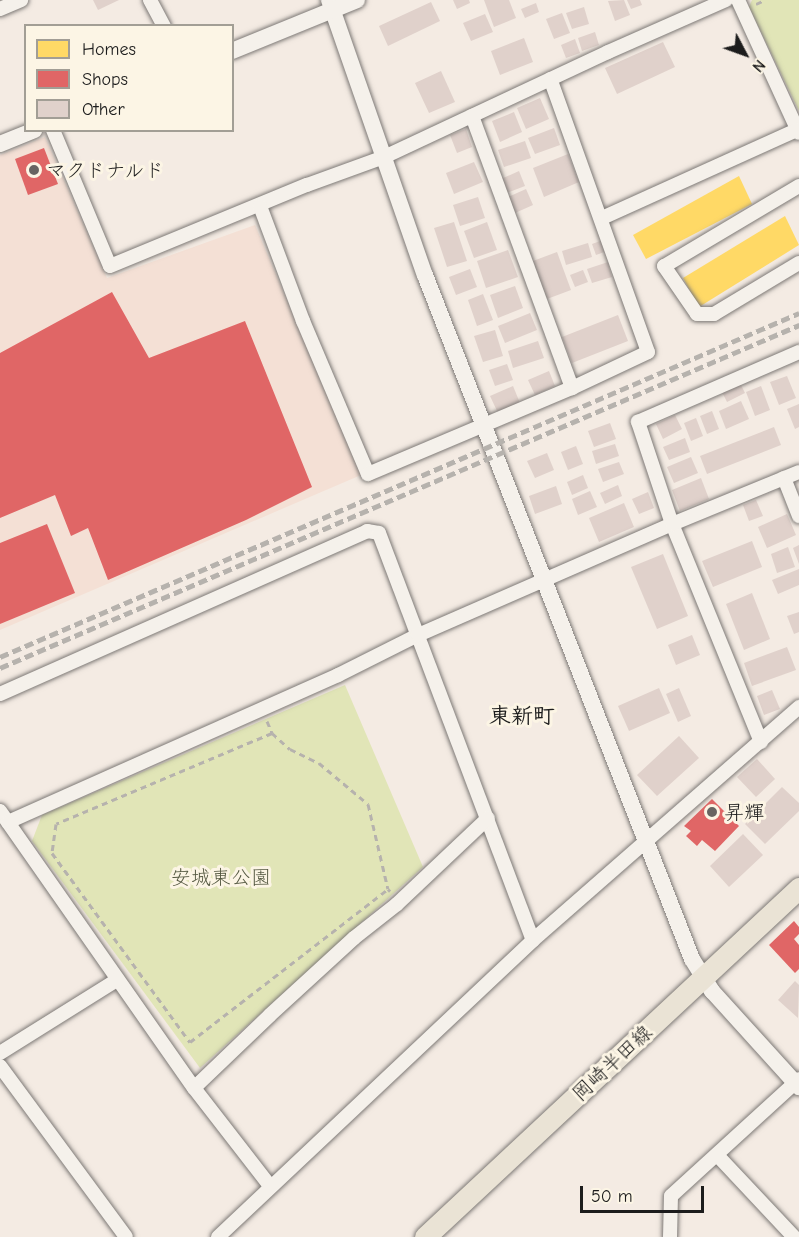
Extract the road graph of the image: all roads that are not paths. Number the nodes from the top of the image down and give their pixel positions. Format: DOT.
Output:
graph roads {
  1 [pos="21,0"];
  2 [pos="150,0"];
  3 [pos="357,0"];
  4 [pos="726,0"];
  5 [pos="738,0"];
  6 [pos="331,5"];
  7 [pos="0,9"];
  8 [pos="163,24"];
  9 [pos="234,50"];
  10 [pos="550,79"];
  11 [pos="472,116"];
  12 [pos="798,130"];
  13 [pos="29,132"];
  14 [pos="54,132"];
  15 [pos="0,144"];
  16 [pos="384,158"];
  17 [pos="799,186"];
  18 [pos="260,206"];
  19 [pos="602,218"];
  20 [pos="799,263"];
  21 [pos="799,352"];
  22 [pos="572,388"];
  23 [pos="484,423"];
  24 [pos="799,472"];
  25 [pos="784,478"];
  26 [pos="799,516"];
  27 [pos="672,524"];
  28 [pos="543,581"];
  29 [pos="418,635"];
  30 [pos="0,693"];
  31 [pos="799,707"];
  32 [pos="761,742"];
  33 [pos="4,817"];
  34 [pos="488,818"];
  35 [pos="644,840"];
  36 [pos="799,888"];
  37 [pos="533,940"];
  38 [pos="703,979"];
  39 [pos="117,980"];
  40 [pos="0,1053"];
  41 [pos="0,1066"];
  42 [pos="798,1083"];
  43 [pos="194,1088"];
  44 [pos="717,1155"];
  45 [pos="270,1186"];
  46 [pos="126,1237"];
  47 [pos="218,1237"];
  48 [pos="425,1237"];
  49 [pos="670,1237"];
  50 [pos="794,1237"];
  1 -- 7 [label="street"];
  2 -- 8 [label="street"];
  3 -- 6 [label="street"];
  4 -- 10 [label="street"];
  5 -- 12 [label="street"];
  6 -- 9 [label="street"];
  6 -- 16 [label="street"];
  10 -- 11 [label="street"];
  10 -- 19 [label="street"];
  11 -- 16 [label="street"];
  11 -- 22 [label="street"];
  12 -- 19 [label="street"];
  13 -- 15 [label="street"];
  14 -- 18 [label="street"];
  16 -- 18 [label="street"];
  16 -- 23 [label="street"];
  17 -- 20 [label="street"];
  18 -- 23 [label="street"];
  19 -- 22 [label="street"];
  21 -- 27 [label="street"];
  22 -- 23 [label="street"];
  23 -- 28 [label="street"];
  24 -- 25 [label="street"];
  25 -- 26 [label="street"];
  25 -- 27 [label="street"];
  27 -- 28 [label="street"];
  27 -- 32 [label="street"];
  28 -- 29 [label="street"];
  28 -- 35 [label="street"];
  29 -- 30 [label="street"];
  29 -- 33 [label="street"];
  29 -- 34 [label="street"];
  31 -- 32 [label="street"];
  32 -- 35 [label="street"];
  33 -- 39 [label="street"];
  34 -- 37 [label="street"];
  34 -- 43 [label="street"];
  35 -- 37 [label="street"];
  35 -- 38 [label="street"];
  36 -- 38 [label="main road, 岡崎半田線"];
  37 -- 45 [label="street"];
  38 -- 42 [label="street"];
  38 -- 48 [label="main road, 岡崎半田線"];
  39 -- 40 [label="street"];
  39 -- 43 [label="street"];
  41 -- 46 [label="street"];
  42 -- 44 [label="street"];
  43 -- 45 [label="street"];
  44 -- 49 [label="street"];
  44 -- 50 [label="street"];
  45 -- 47 [label="street"];
}
